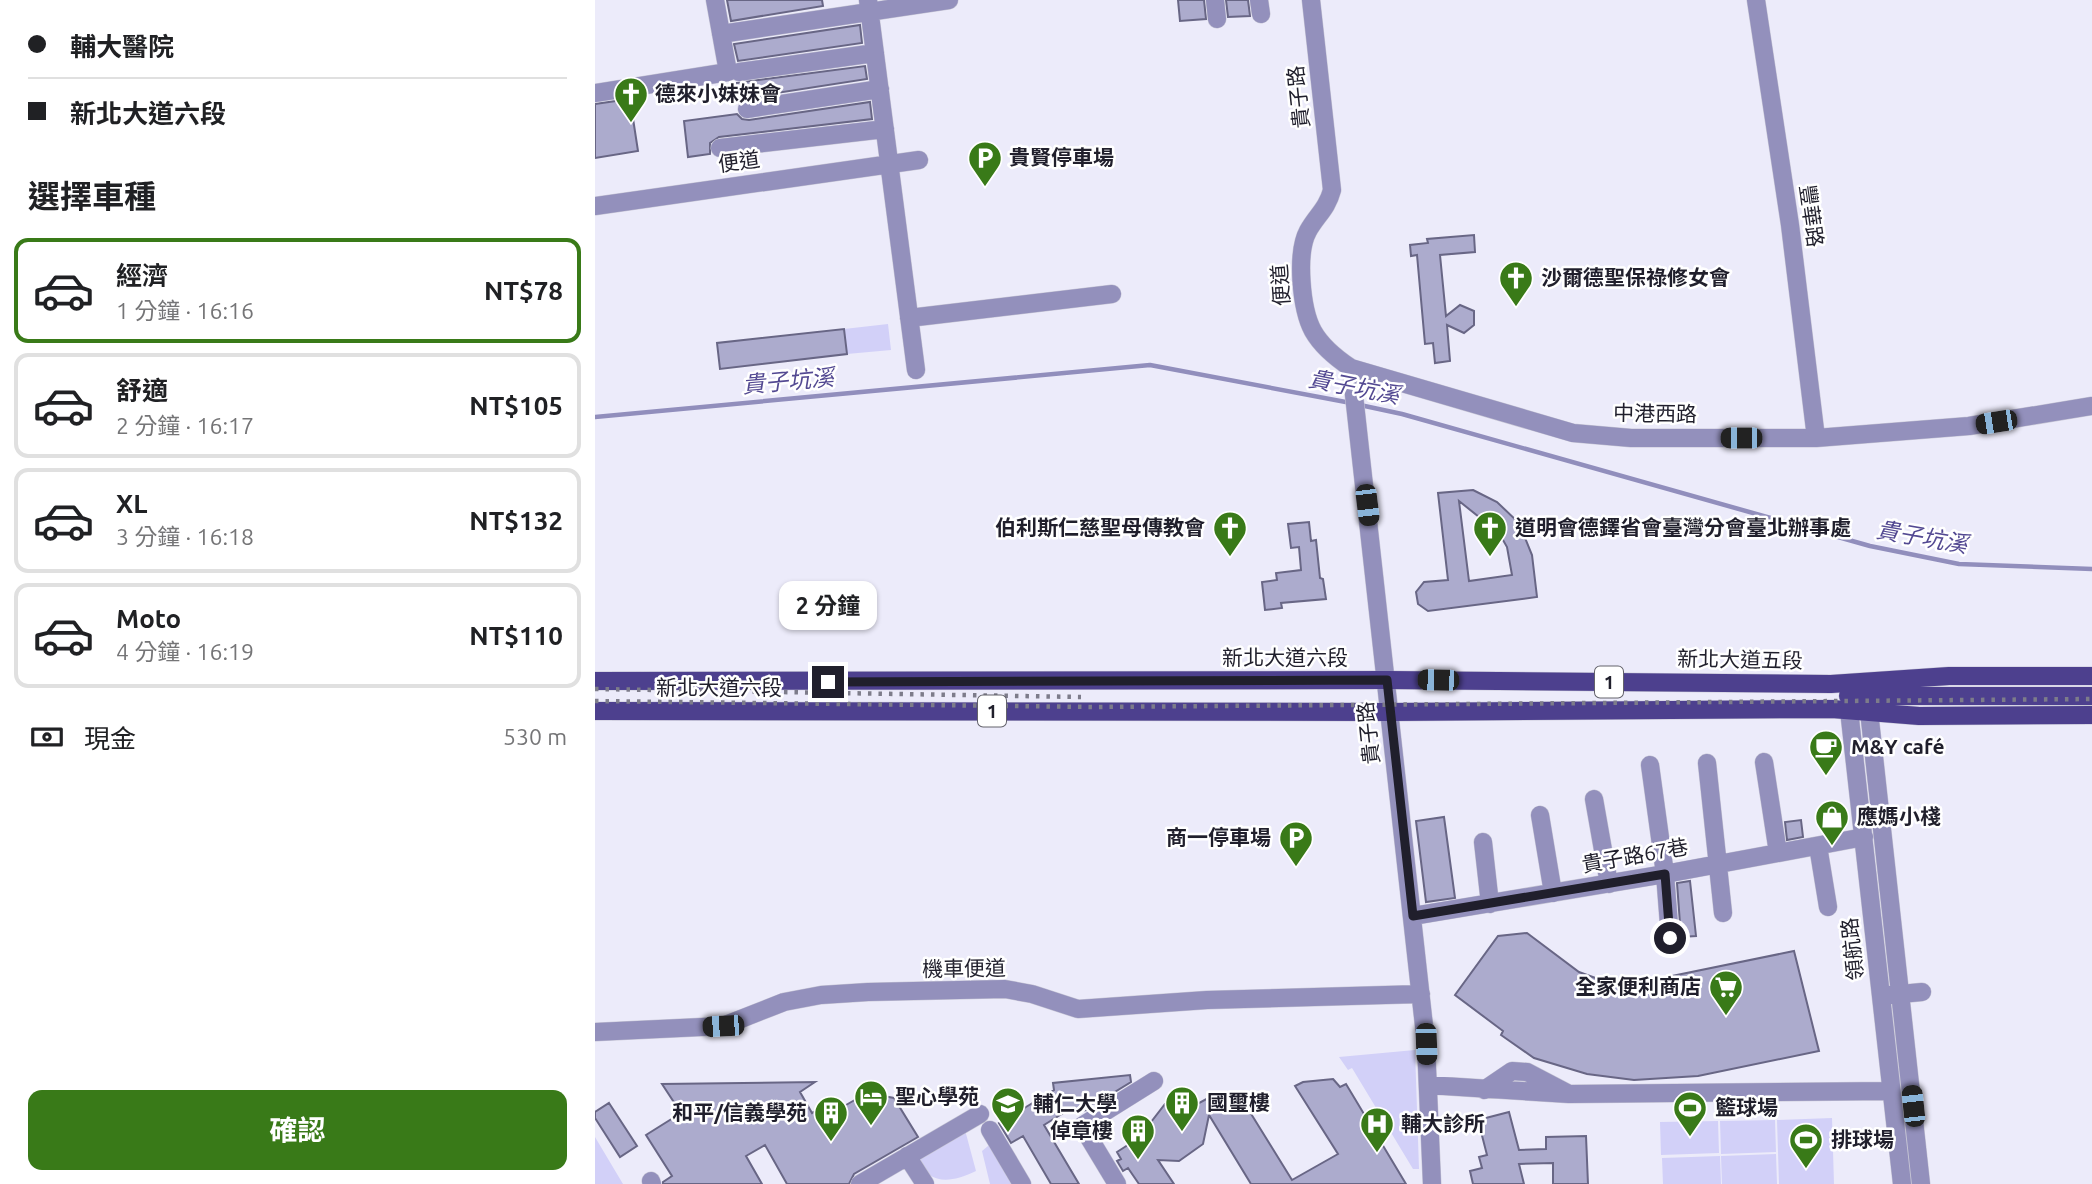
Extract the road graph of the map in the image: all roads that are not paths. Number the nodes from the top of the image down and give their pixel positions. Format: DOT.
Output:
graph roads {
  1 [pos="715,0"];
  2 [pos="949,0"];
  3 [pos="1215,0"];
  4 [pos="1311,0"];
  5 [pos="1756,0"];
  6 [pos="869,5"];
  7 [pos="1217,19"];
  8 [pos="721,34"];
  9 [pos="875,53"];
  10 [pos="734,72"];
  11 [pos="880,89"];
  12 [pos="595,93"];
  13 [pos="747,109"];
  14 [pos="885,129"];
  15 [pos="720,149"];
  16 [pos="919,160"];
  17 [pos="889,164"];
  18 [pos="1332,190"];
  19 [pos="595,205"];
  20 [pos="1112,293"];
  21 [pos="909,318"];
  22 [pos="1351,368"];
  23 [pos="916,370"];
  24 [pos="2092,406"];
  25 [pos="1816,438"];
  26 [pos="2092,676"];
  27 [pos="1387,680"];
  28 [pos="595,681"];
  29 [pos="1831,684"];
  30 [pos="2092,695"];
  31 [pos="1843,705"];
  32 [pos="595,711"];
  33 [pos="1869,711"];
  34 [pos="1390,712"];
  35 [pos="2092,715"];
  36 [pos="1764,762"];
  37 [pos="1707,764"];
  38 [pos="1650,765"];
  39 [pos="1594,799"];
  40 [pos="1540,815"];
  41 [pos="1864,837"];
  42 [pos="1483,842"];
  43 [pos="1818,846"];
  44 [pos="1778,853"];
  45 [pos="1717,865"];
  46 [pos="1665,874"];
  47 [pos="1609,884"];
  48 [pos="1553,893"];
  49 [pos="1490,904"];
  50 [pos="1828,907"];
  51 [pos="1723,913"];
  52 [pos="1413,916"];
  53 [pos="1670,938"];
  54 [pos="1922,992"];
  55 [pos="1421,994"];
  56 [pos="1901,994"];
  57 [pos="1881,996"];
  58 [pos="595,1032"];
  59 [pos="1154,1082"];
  60 [pos="1427,1085"];
  61 [pos="1891,1091"];
  62 [pos="980,1114"];
  63 [pos="990,1129"];
  64 [pos="907,1156"];
  65 [pos="860,1184"];
  66 [pos="925,1184"];
  67 [pos="1022,1184"];
  68 [pos="1117,1184"];
  69 [pos="1432,1184"];
  70 [pos="1902,1184"];
  71 [pos="1921,1184"];
  1 -- 8 [label="street"];
  2 -- 6 [label="street"];
  3 -- 7 [label="street"];
  4 -- 18 [label="street, 貴子路"];
  5 -- 25 [label="street, 豐華路"];
  6 -- 8 [label="street"];
  6 -- 9 [label="street"];
  8 -- 10 [label="street"];
  9 -- 10 [label="street"];
  9 -- 11 [label="street"];
  10 -- 12 [label="street"];
  11 -- 13 [label="street"];
  11 -- 14 [label="street"];
  14 -- 15 [label="street"];
  14 -- 17 [label="street"];
  16 -- 17 [label="street, 便道"];
  17 -- 19 [label="street, 便道"];
  17 -- 21 [label="street"];
  18 -- 22 [label="street, 便道"];
  20 -- 21 [label="street"];
  21 -- 23 [label="street"];
  22 -- 25 [label="street, 中港西路"];
  22 -- 27 [label="street, 貴子路"];
  24 -- 25 [label="street, 中港西路"];
  26 -- 29 [label="main road, 新北大道五段 / 1"];
  27 -- 28 [label="main road, 新北大道六段 / 1"];
  27 -- 29 [label="main road, 新北大道五段 / 1"];
  27 -- 34 [label="street, 貴子路"];
  29 -- 31 [label="main road"];
  30 -- 31 [label="main road, 1"];
  31 -- 33 [label="main road"];
  31 -- 34 [label="main road, 1"];
  31 -- 41 [label="street, 領航路"];
  32 -- 34 [label="main road, 新北大道六段 / 1"];
  33 -- 35 [label="main road"];
  33 -- 56 [label="street, 領航路"];
  34 -- 52 [label="street, 貴子路"];
  36 -- 44 [label="street"];
  37 -- 45 [label="street"];
  38 -- 46 [label="street"];
  39 -- 47 [label="street"];
  40 -- 48 [label="street"];
  41 -- 43 [label="street, 貴子路67巷"];
  41 -- 57 [label="street, 領航路"];
  42 -- 49 [label="street"];
  43 -- 44 [label="street, 貴子路67巷"];
  43 -- 50 [label="street"];
  44 -- 45 [label="street, 貴子路67巷"];
  45 -- 46 [label="street, 貴子路67巷"];
  45 -- 51 [label="street"];
  46 -- 47 [label="street, 貴子路67巷"];
  46 -- 53 [label="street"];
  47 -- 48 [label="street, 貴子路67巷"];
  48 -- 49 [label="street, 貴子路67巷"];
  49 -- 52 [label="street, 貴子路67巷"];
  52 -- 55 [label="street, 貴子路"];
  54 -- 56 [label="street"];
  55 -- 58 [label="street, 機車便道"];
  55 -- 60 [label="street, 貴子路"];
  56 -- 57 [label="street"];
  56 -- 71 [label="street, 領航路"];
  57 -- 61 [label="street, 領航路"];
  59 -- 68 [label="street"];
  60 -- 61 [label="street"];
  60 -- 69 [label="street, 貴子路"];
  61 -- 70 [label="street, 領航路"];
  62 -- 64 [label="street"];
  63 -- 67 [label="street"];
  64 -- 65 [label="street"];
  64 -- 66 [label="street"];
}
